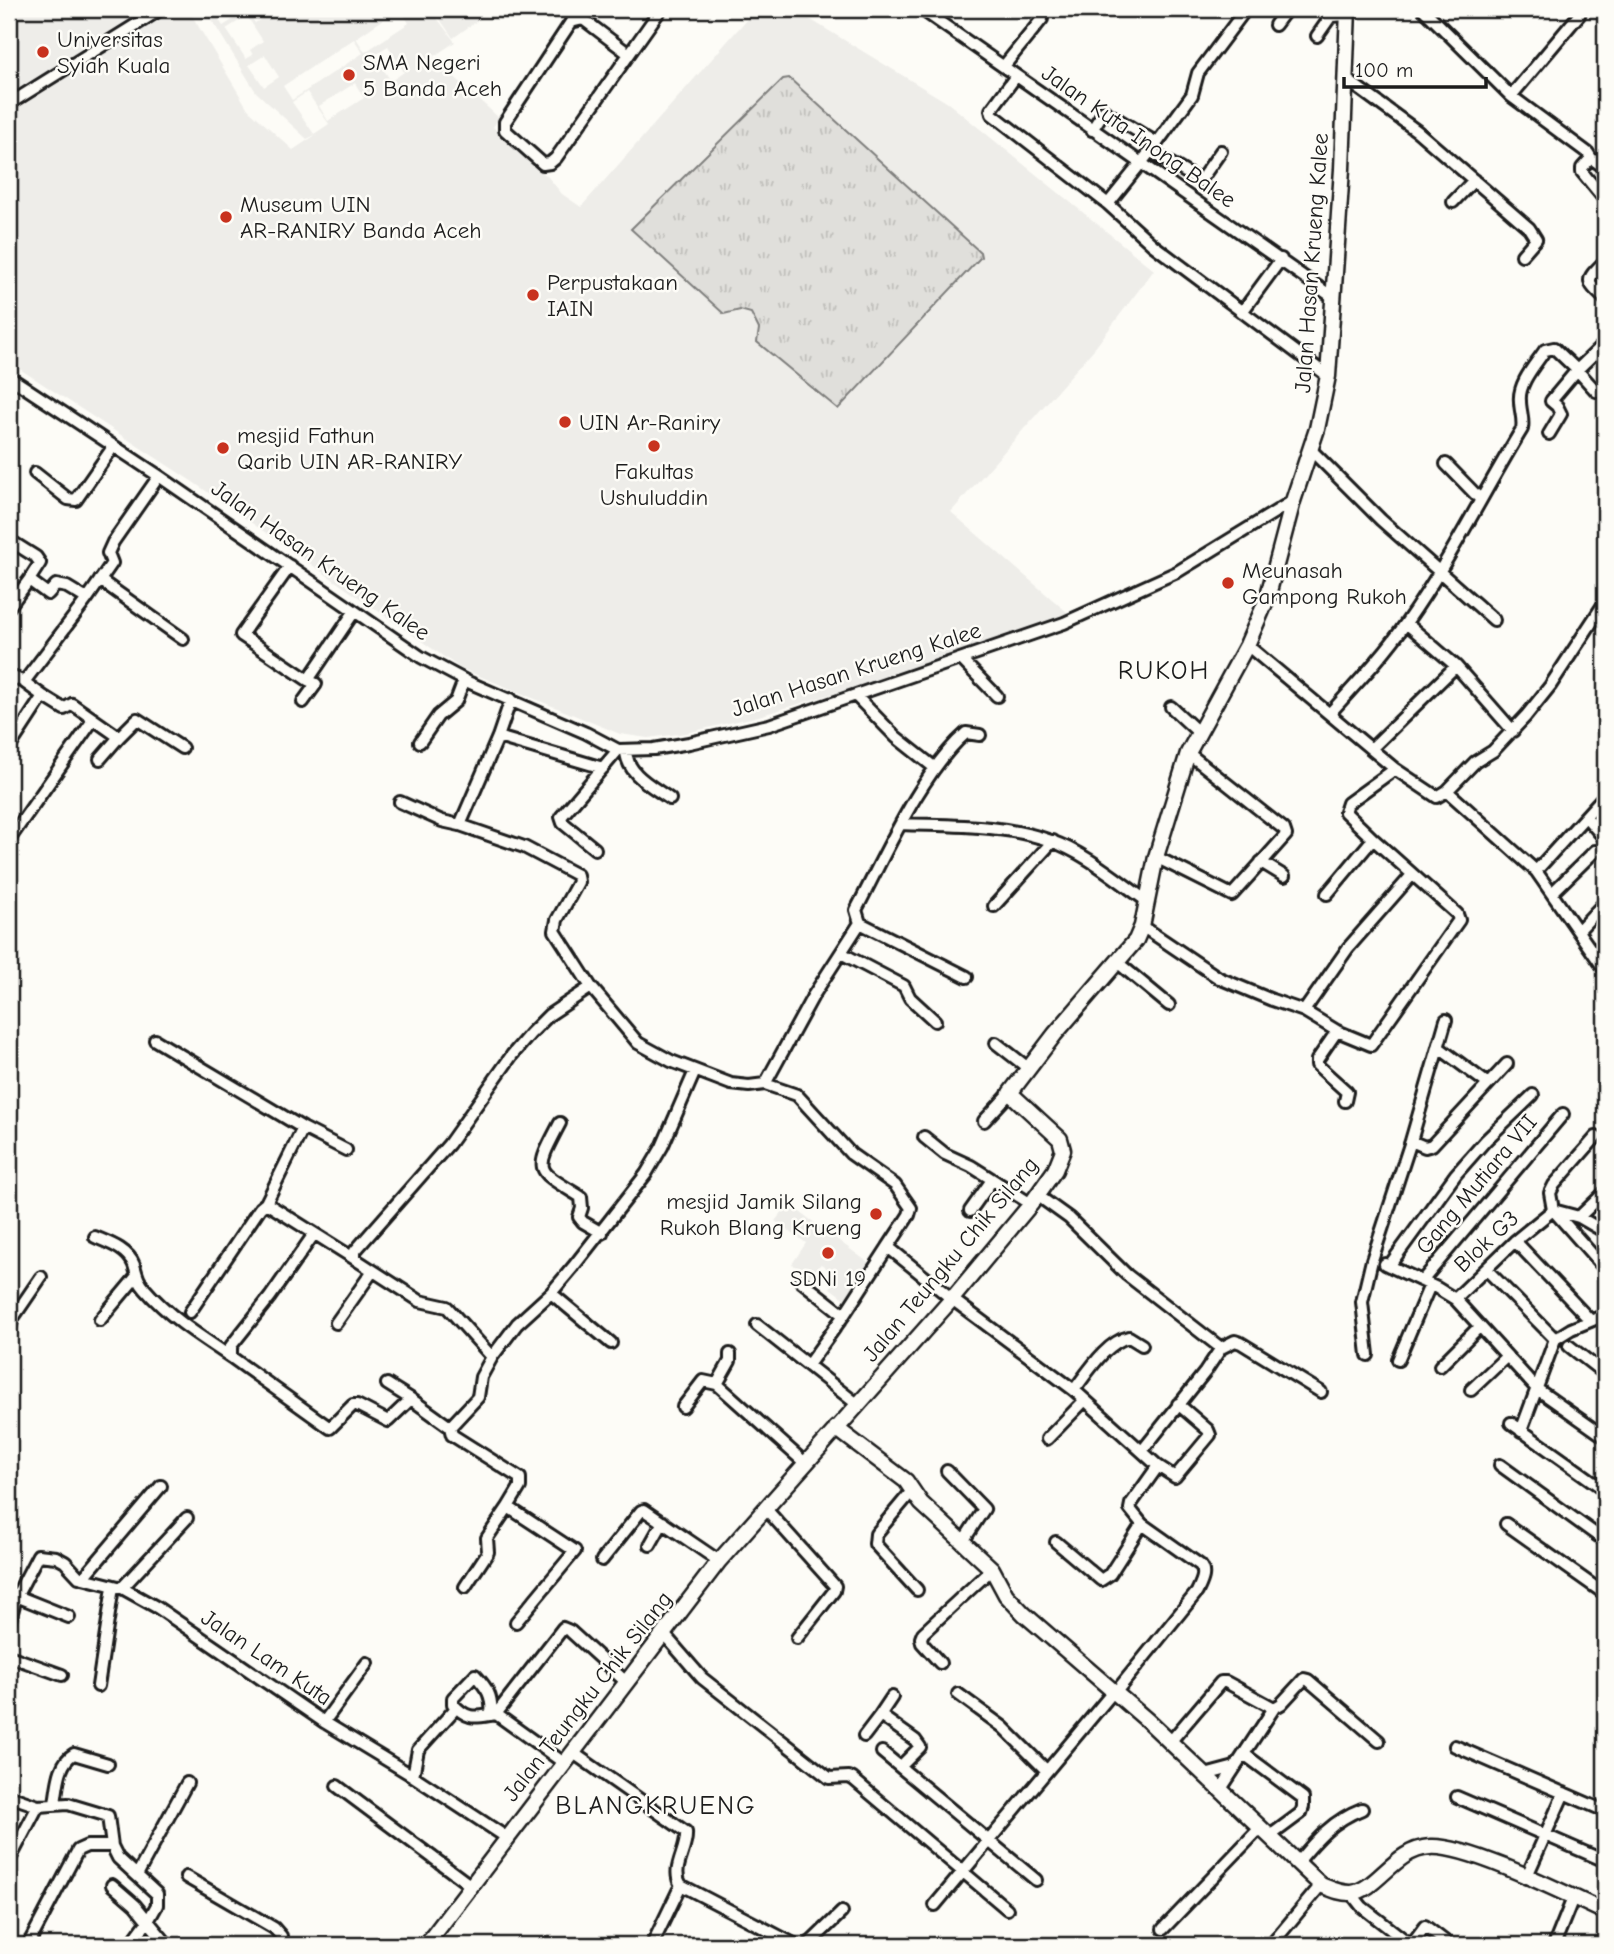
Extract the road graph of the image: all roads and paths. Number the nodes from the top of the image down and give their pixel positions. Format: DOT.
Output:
graph roads {
  1 [pos="161,9"];
  2 [pos="661,9"];
  3 [pos="921,9"];
  4 [pos="1246,9"];
  5 [pos="1287,9"];
  6 [pos="1423,9"];
  7 [pos="1581,9"];
  8 [pos="1342,12"];
  9 [pos="1042,19"];
  10 [pos="1275,25"];
  11 [pos="1317,36"];
  12 [pos="629,54"];
  13 [pos="1004,66"];
  14 [pos="1016,76"];
  15 [pos="1346,79"];
  16 [pos="1511,96"];
  17 [pos="9,104"];
  18 [pos="1092,130"];
  19 [pos="1153,147"];
  20 [pos="1221,151"];
  21 [pos="1591,158"];
  22 [pos="1140,162"];
  23 [pos="1605,168"];
  24 [pos="1474,180"];
  25 [pos="1605,200"];
  26 [pos="1453,202"];
  27 [pos="1108,204"];
  28 [pos="1605,206"];
  29 [pos="1605,215"];
  30 [pos="1522,255"];
  31 [pos="1281,259"];
  32 [pos="1605,261"];
  33 [pos="1334,298"];
  34 [pos="1605,299"];
  35 [pos="1242,312"];
  36 [pos="1605,343"];
  37 [pos="1577,369"];
  38 [pos="1328,376"];
  39 [pos="10,381"];
  40 [pos="1605,384"];
  41 [pos="1549,434"];
  42 [pos="113,447"];
  43 [pos="1310,449"];
  44 [pos="1446,464"];
  45 [pos="34,473"];
  46 [pos="159,476"];
  47 [pos="1480,499"];
  48 [pos="1293,501"];
  49 [pos="9,540"];
  50 [pos="290,566"];
  51 [pos="1438,572"];
  52 [pos="29,580"];
  53 [pos="100,580"];
  54 [pos="87,599"];
  55 [pos="1605,602"];
  56 [pos="9,606"];
  57 [pos="354,612"];
  58 [pos="1494,620"];
  59 [pos="1406,623"];
  60 [pos="183,639"];
  61 [pos="1247,645"];
  62 [pos="961,659"];
  63 [pos="1456,666"];
  64 [pos="9,675"];
  65 [pos="308,680"];
  66 [pos="464,680"];
  67 [pos="24,682"];
  68 [pos="43,696"];
  69 [pos="856,696"];
  70 [pos="997,696"];
  71 [pos="511,699"];
  72 [pos="303,702"];
  73 [pos="1171,707"];
  74 [pos="1330,713"];
  75 [pos="93,720"];
  76 [pos="1513,731"];
  77 [pos="1199,733"];
  78 [pos="980,734"];
  79 [pos="119,737"];
  80 [pos="498,737"];
  81 [pos="420,742"];
  82 [pos="9,748"];
  83 [pos="182,748"];
  84 [pos="1371,749"];
  85 [pos="622,750"];
  86 [pos="1188,753"];
  87 [pos="100,759"];
  88 [pos="603,768"];
  89 [pos="935,768"];
  90 [pos="1395,769"];
  91 [pos="1447,791"];
  92 [pos="1605,795"];
  93 [pos="670,799"];
  94 [pos="400,802"];
  95 [pos="1586,817"];
  96 [pos="901,824"];
  97 [pos="460,825"];
  98 [pos="11,837"];
  99 [pos="1373,839"];
  100 [pos="1605,839"];
  101 [pos="1053,841"];
  102 [pos="595,849"];
  103 [pos="1595,851"];
  104 [pos="1156,857"];
  105 [pos="1261,862"];
  106 [pos="1536,871"];
  107 [pos="1412,875"];
  108 [pos="1284,876"];
  109 [pos="1552,893"];
  110 [pos="1327,894"];
  111 [pos="1147,901"];
  112 [pos="1605,902"];
  113 [pos="995,906"];
  114 [pos="860,923"];
  115 [pos="1142,926"];
  116 [pos="1578,931"];
  117 [pos="841,953"];
  118 [pos="1117,962"];
  119 [pos="1605,970"];
  120 [pos="967,977"];
  121 [pos="591,986"];
  122 [pos="1169,1005"];
  123 [pos="1304,1011"];
  124 [pos="1446,1020"];
  125 [pos="935,1021"];
  126 [pos="1337,1031"];
  127 [pos="155,1041"];
  128 [pos="996,1043"];
  129 [pos="1438,1047"];
  130 [pos="1507,1064"];
  131 [pos="1028,1068"];
  132 [pos="695,1071"];
  133 [pos="765,1084"];
  134 [pos="1489,1084"];
  135 [pos="1010,1093"];
  136 [pos="1533,1095"];
  137 [pos="1345,1101"];
  138 [pos="1563,1114"];
  139 [pos="984,1121"];
  140 [pos="560,1123"];
  141 [pos="303,1128"];
  142 [pos="924,1137"];
  143 [pos="1596,1137"];
  144 [pos="1411,1141"];
  145 [pos="346,1150"];
  146 [pos="992,1181"];
  147 [pos="1605,1192"];
  148 [pos="1034,1200"];
  149 [pos="266,1203"];
  150 [pos="1553,1210"];
  151 [pos="970,1211"];
  152 [pos="1579,1217"];
  153 [pos="1605,1232"];
  154 [pos="602,1233"];
  155 [pos="314,1234"];
  156 [pos="95,1237"];
  157 [pos="1515,1241"];
  158 [pos="888,1247"];
  159 [pos="355,1259"];
  160 [pos="1372,1259"];
  161 [pos="1389,1266"];
  162 [pos="1486,1269"];
  163 [pos="1605,1269"];
  164 [pos="372,1272"];
  165 [pos="41,1277"];
  166 [pos="136,1277"];
  167 [pos="801,1282"];
  168 [pos="1426,1283"];
  169 [pos="551,1293"];
  170 [pos="952,1299"];
  171 [pos="1455,1299"];
  172 [pos="190,1312"];
  173 [pos="844,1315"];
  174 [pos="1605,1315"];
  175 [pos="11,1317"];
  176 [pos="100,1320"];
  177 [pos="1590,1320"];
  178 [pos="336,1323"];
  179 [pos="757,1325"];
  180 [pos="1479,1327"];
  181 [pos="9,1331"];
  182 [pos="1555,1339"];
  183 [pos="611,1343"];
  184 [pos="1142,1345"];
  185 [pos="1569,1346"];
  186 [pos="1221,1348"];
  187 [pos="730,1354"];
  188 [pos="1368,1355"];
  189 [pos="1507,1356"];
  190 [pos="231,1357"];
  191 [pos="492,1357"];
  192 [pos="1398,1360"];
  193 [pos="808,1365"];
  194 [pos="1440,1366"];
  195 [pos="1605,1374"];
  196 [pos="387,1384"];
  197 [pos="717,1384"];
  198 [pos="1537,1388"];
  199 [pos="1074,1390"];
  200 [pos="1471,1390"];
  201 [pos="1321,1392"];
  202 [pos="411,1399"];
  203 [pos="1085,1400"];
  204 [pos="857,1404"];
  205 [pos="1178,1404"];
  206 [pos="683,1407"];
  207 [pos="1511,1423"];
  208 [pos="450,1427"];
  209 [pos="836,1427"];
  210 [pos="1521,1431"];
  211 [pos="1605,1437"];
  212 [pos="1047,1439"];
  213 [pos="1142,1451"];
  214 [pos="805,1462"];
  215 [pos="1500,1465"];
  216 [pos="1158,1466"];
  217 [pos="947,1471"];
  218 [pos="161,1486"];
  219 [pos="912,1490"];
  220 [pos="1605,1490"];
  221 [pos="508,1507"];
  222 [pos="766,1509"];
  223 [pos="187,1518"];
  224 [pos="663,1522"];
  225 [pos="1142,1524"];
  226 [pos="1506,1524"];
  227 [pos="964,1540"];
  228 [pos="1605,1541"];
  229 [pos="1056,1542"];
  230 [pos="650,1545"];
  231 [pos="602,1560"];
  232 [pos="719,1561"];
  233 [pos="992,1569"];
  234 [pos="84,1577"];
  235 [pos="465,1587"];
  236 [pos="118,1588"];
  237 [pos="916,1590"];
  238 [pos="1605,1594"];
  239 [pos="13,1595"];
  240 [pos="69,1617"];
  241 [pos="516,1622"];
  242 [pos="9,1624"];
  243 [pos="663,1633"];
  244 [pos="797,1637"];
  245 [pos="9,1656"];
  246 [pos="367,1662"];
  247 [pos="940,1663"];
  248 [pos="62,1675"];
  249 [pos="626,1682"];
  250 [pos="97,1685"];
  251 [pos="1114,1693"];
  252 [pos="958,1694"];
  253 [pos="892,1698"];
  254 [pos="456,1708"];
  255 [pos="1274,1708"];
  256 [pos="493,1714"];
  257 [pos="880,1715"];
  258 [pos="324,1722"];
  259 [pos="864,1736"];
  260 [pos="1379,1741"];
  261 [pos="1170,1742"];
  262 [pos="1455,1746"];
  263 [pos="882,1752"];
  264 [pos="1244,1754"];
  265 [pos="568,1757"];
  266 [pos="108,1764"];
  267 [pos="900,1767"];
  268 [pos="1235,1767"];
  269 [pos="1046,1770"];
  270 [pos="1205,1774"];
  271 [pos="414,1776"];
  272 [pos="187,1783"];
  273 [pos="337,1786"];
  274 [pos="1221,1789"];
  275 [pos="1564,1793"];
  276 [pos="9,1796"];
  277 [pos="1457,1797"];
  278 [pos="55,1803"];
  279 [pos="38,1805"];
  280 [pos="1362,1809"];
  281 [pos="1605,1811"];
  282 [pos="1266,1832"];
  283 [pos="1545,1835"];
  284 [pos="506,1837"];
  285 [pos="989,1842"];
  286 [pos="112,1846"];
  287 [pos="9,1860"];
  288 [pos="1605,1861"];
  289 [pos="1297,1863"];
  290 [pos="961,1872"];
  291 [pos="137,1875"];
  292 [pos="186,1877"];
  293 [pos="1526,1878"];
  294 [pos="1036,1880"];
  295 [pos="112,1885"];
  296 [pos="681,1885"];
  297 [pos="1321,1885"];
  298 [pos="471,1886"];
  299 [pos="1352,1893"];
  300 [pos="1573,1898"];
  301 [pos="935,1905"];
  302 [pos="1007,1909"];
  303 [pos="842,1912"];
  304 [pos="1605,1912"];
  305 [pos="148,1921"];
  306 [pos="1163,1929"];
  307 [pos="28,1945"];
  308 [pos="130,1945"];
  309 [pos="168,1945"];
  310 [pos="279,1945"];
  311 [pos="426,1945"];
  312 [pos="652,1945"];
  313 [pos="796,1945"];
  314 [pos="808,1945"];
  315 [pos="1271,1945"];
  316 [pos="1411,1945"];
  317 [pos="1450,1945"];
  318 [pos="1555,1945"];
  1 -- 17 [label="street"];
  2 -- 12 [label="street"];
  3 -- 13 [label="street, Jalan Kuta Inong Balee"];
  4 -- 19 [label="street"];
  5 -- 10 [label="street"];
  6 -- 16 [label="street"];
  7 -- 16 [label="street"];
  8 -- 11 [label="street"];
  8 -- 15 [label="street, Jalan Hasan Krueng Kalee"];
  9 -- 13 [label="street"];
  12 -- 12 [label="street"];
  13 -- 14 [label="street, Jalan Kuta Inong Balee"];
  14 -- 18 [label="street, Jalan Kuta Inong Balee"];
  14 -- 27 [label="street"];
  15 -- 24 [label="street"];
  15 -- 33 [label="street, Jalan Hasan Krueng Kalee"];
  16 -- 21 [label="street"];
  18 -- 19 [label="street"];
  18 -- 22 [label="street, Jalan Kuta Inong Balee"];
  19 -- 20 [label="street"];
  19 -- 22 [label="street"];
  21 -- 23 [label="street"];
  21 -- 25 [label="street"];
  22 -- 27 [label="street"];
  22 -- 31 [label="street, Jalan Kuta Inong Balee"];
  24 -- 26 [label="street"];
  24 -- 30 [label="street"];
  27 -- 35 [label="street"];
  28 -- 29 [label="street"];
  31 -- 33 [label="street, Jalan Kuta Inong Balee"];
  31 -- 35 [label="street"];
  32 -- 34 [label="street"];
  33 -- 38 [label="street, Jalan Hasan Krueng Kalee"];
  35 -- 38 [label="street"];
  36 -- 37 [label="street"];
  37 -- 40 [label="street"];
  37 -- 41 [label="street"];
  37 -- 47 [label="street"];
  38 -- 43 [label="street, Jalan Hasan Krueng Kalee"];
  39 -- 42 [label="street, Jalan Hasan Krueng Kalee"];
  42 -- 45 [label="street"];
  42 -- 46 [label="street, Jalan Hasan Krueng Kalee"];
  43 -- 48 [label="street, Jalan Hasan Krueng Kalee"];
  43 -- 51 [label="street"];
  44 -- 47 [label="street"];
  46 -- 50 [label="street, Jalan Hasan Krueng Kalee"];
  46 -- 53 [label="street"];
  47 -- 51 [label="street"];
  48 -- 61 [label="street"];
  48 -- 62 [label="street, Jalan Hasan Krueng Kalee"];
  49 -- 52 [label="street"];
  50 -- 57 [label="street, Jalan Hasan Krueng Kalee"];
  50 -- 65 [label="street"];
  51 -- 58 [label="street"];
  51 -- 59 [label="street"];
  52 -- 54 [label="street"];
  52 -- 56 [label="street"];
  53 -- 54 [label="street"];
  53 -- 60 [label="street"];
  54 -- 67 [label="street"];
  55 -- 76 [label="street"];
  57 -- 65 [label="street"];
  57 -- 66 [label="street, Jalan Hasan Krueng Kalee"];
  59 -- 63 [label="street"];
  59 -- 74 [label="street"];
  61 -- 74 [label="street"];
  61 -- 77 [label="street"];
  62 -- 69 [label="street, Jalan Hasan Krueng Kalee"];
  62 -- 70 [label="street"];
  63 -- 76 [label="street"];
  63 -- 84 [label="street"];
  64 -- 67 [label="street"];
  65 -- 72 [label="street"];
  66 -- 71 [label="street, Jalan Hasan Krueng Kalee"];
  66 -- 81 [label="street"];
  67 -- 68 [label="street"];
  68 -- 75 [label="street"];
  68 -- 82 [label="street"];
  69 -- 85 [label="street, Jalan Hasan Krueng Kalee"];
  69 -- 89 [label="street"];
  71 -- 80 [label="street"];
  71 -- 85 [label="street, Jalan Hasan Krueng Kalee"];
  73 -- 77 [label="street"];
  74 -- 84 [label="street"];
  75 -- 79 [label="street"];
  75 -- 98 [label="street"];
  76 -- 91 [label="street"];
  77 -- 86 [label="street"];
  78 -- 89 [label="street"];
  79 -- 83 [label="street"];
  79 -- 87 [label="street"];
  80 -- 88 [label="street"];
  80 -- 97 [label="street"];
  84 -- 90 [label="street"];
  85 -- 88 [label="street"];
  85 -- 93 [label="street"];
  86 -- 104 [label="street"];
  86 -- 105 [label="street"];
  88 -- 102 [label="street"];
  89 -- 96 [label="street"];
  90 -- 91 [label="street"];
  90 -- 99 [label="street"];
  91 -- 106 [label="street"];
  92 -- 95 [label="street"];
  94 -- 97 [label="street"];
  95 -- 100 [label="street"];
  95 -- 106 [label="street"];
  96 -- 101 [label="street"];
  96 -- 114 [label="street"];
  97 -- 121 [label="street"];
  99 -- 107 [label="street"];
  99 -- 110 [label="street"];
  101 -- 111 [label="street"];
  101 -- 113 [label="street"];
  103 -- 109 [label="street"];
  104 -- 105 [label="street"];
  104 -- 111 [label="street"];
  105 -- 108 [label="street"];
  106 -- 109 [label="street"];
  107 -- 123 [label="street"];
  107 -- 126 [label="street"];
  109 -- 116 [label="street"];
  111 -- 115 [label="street"];
  112 -- 116 [label="street"];
  114 -- 117 [label="street"];
  114 -- 120 [label="street"];
  115 -- 118 [label="street"];
  115 -- 123 [label="street"];
  116 -- 119 [label="street"];
  117 -- 125 [label="street"];
  117 -- 133 [label="street"];
  118 -- 122 [label="street"];
  118 -- 131 [label="street"];
  121 -- 132 [label="street"];
  121 -- 159 [label="street"];
  123 -- 126 [label="street"];
  124 -- 129 [label="street"];
  126 -- 137 [label="street"];
  127 -- 141 [label="street"];
  128 -- 131 [label="street"];
  129 -- 134 [label="street"];
  129 -- 144 [label="street"];
  130 -- 134 [label="street"];
  131 -- 135 [label="street"];
  132 -- 133 [label="street"];
  132 -- 154 [label="street"];
  133 -- 158 [label="street"];
  134 -- 144 [label="street"];
  135 -- 139 [label="street"];
  135 -- 148 [label="street, Jalan Teungku Chik Silang"];
  136 -- 161 [label="street"];
  138 -- 168 [label="street, Gang Mutiara VII"];
  140 -- 154 [label="street"];
  141 -- 145 [label="street"];
  141 -- 149 [label="street"];
  142 -- 146 [label="street"];
  143 -- 150 [label="street"];
  144 -- 160 [label="street"];
  146 -- 148 [label="street"];
  146 -- 151 [label="street"];
  147 -- 152 [label="street"];
  148 -- 170 [label="street, Jalan Teungku Chik Silang"];
  148 -- 186 [label="street"];
  149 -- 155 [label="street"];
  149 -- 172 [label="street"];
  150 -- 152 [label="street"];
  150 -- 157 [label="street, Blok G3"];
  150 -- 163 [label="street"];
  152 -- 153 [label="street"];
  154 -- 169 [label="street"];
  155 -- 159 [label="street"];
  155 -- 190 [label="street"];
  156 -- 166 [label="street"];
  157 -- 162 [label="street, Blok G3"];
  157 -- 177 [label="street"];
  158 -- 170 [label="street"];
  158 -- 173 [label="street"];
  159 -- 164 [label="street"];
  160 -- 161 [label="street, Blok G3"];
  160 -- 188 [label="street"];
  161 -- 168 [label="street, Blok G3"];
  162 -- 171 [label="street, Blok G3"];
  162 -- 182 [label="street"];
  164 -- 178 [label="street"];
  164 -- 191 [label="street"];
  165 -- 175 [label="street"];
  166 -- 176 [label="street"];
  166 -- 190 [label="street"];
  167 -- 173 [label="street"];
  168 -- 171 [label="street, Blok G3"];
  168 -- 192 [label="street, Gang Mutiara VII"];
  169 -- 183 [label="street"];
  169 -- 191 [label="street"];
  170 -- 199 [label="street"];
  170 -- 204 [label="street, Jalan Teungku Chik Silang"];
  171 -- 180 [label="street"];
  173 -- 193 [label="street"];
  174 -- 177 [label="street"];
  175 -- 181 [label="street"];
  177 -- 182 [label="street"];
  179 -- 193 [label="street"];
  180 -- 189 [label="street"];
  180 -- 194 [label="street"];
  182 -- 198 [label="street"];
  184 -- 199 [label="street"];
  185 -- 195 [label="street"];
  186 -- 201 [label="street"];
  186 -- 205 [label="street"];
  187 -- 197 [label="street"];
  189 -- 198 [label="street"];
  189 -- 200 [label="street"];
  190 -- 202 [label="street"];
  191 -- 208 [label="street"];
  193 -- 204 [label="street"];
  196 -- 202 [label="street"];
  197 -- 206 [label="street"];
  197 -- 214 [label="street"];
  198 -- 210 [label="street"];
  198 -- 211 [label="street"];
  199 -- 203 [label="street"];
  202 -- 208 [label="street"];
  203 -- 212 [label="street"];
  203 -- 213 [label="street"];
  204 -- 209 [label="street, Jalan Teungku Chik Silang"];
  205 -- 213 [label="street"];
  205 -- 216 [label="street"];
  207 -- 210 [label="street"];
  208 -- 221 [label="street"];
  209 -- 214 [label="street, Jalan Teungku Chik Silang"];
  209 -- 219 [label="street"];
  210 -- 220 [label="street"];
  213 -- 216 [label="street"];
  214 -- 222 [label="street, Jalan Teungku Chik Silang"];
  215 -- 228 [label="street"];
  216 -- 225 [label="street"];
  217 -- 227 [label="street"];
  218 -- 234 [label="street"];
  219 -- 227 [label="street"];
  219 -- 237 [label="street"];
  221 -- 235 [label="street"];
  221 -- 241 [label="street"];
  222 -- 232 [label="street, Jalan Teungku Chik Silang"];
  222 -- 244 [label="street"];
  223 -- 236 [label="street"];
  224 -- 230 [label="street"];
  224 -- 231 [label="street"];
  224 -- 232 [label="street"];
  225 -- 229 [label="street"];
  225 -- 251 [label="street"];
  226 -- 238 [label="street"];
  227 -- 233 [label="street"];
  232 -- 243 [label="street, Jalan Teungku Chik Silang"];
  233 -- 247 [label="street"];
  233 -- 251 [label="street"];
  234 -- 236 [label="street, Jalan Lam Kuta"];
  234 -- 239 [label="street, Jalan Lam Kuta"];
  236 -- 250 [label="street"];
  236 -- 258 [label="street, Jalan Lam Kuta"];
  239 -- 240 [label="street"];
  239 -- 242 [label="street"];
  243 -- 249 [label="street, Jalan Teungku Chik Silang"];
  243 -- 290 [label="street"];
  245 -- 248 [label="street"];
  246 -- 258 [label="street"];
  249 -- 256 [label="street"];
  249 -- 265 [label="street, Jalan Teungku Chik Silang"];
  251 -- 261 [label="street"];
  251 -- 269 [label="street"];
  252 -- 269 [label="street"];
  253 -- 257 [label="street"];
  254 -- 256 [label="street"];
  254 -- 256 [label="street"];
  254 -- 271 [label="street"];
  255 -- 260 [label="street"];
  255 -- 261 [label="street"];
  255 -- 264 [label="street"];
  256 -- 265 [label="street"];
  257 -- 259 [label="street"];
  257 -- 267 [label="street"];
  258 -- 271 [label="street, Jalan Lam Kuta"];
  261 -- 270 [label="street"];
  262 -- 275 [label="street"];
  263 -- 267 [label="street"];
  264 -- 268 [label="street"];
  264 -- 282 [label="street"];
  265 -- 284 [label="street, Jalan Teungku Chik Silang"];
  265 -- 296 [label="street"];
  266 -- 278 [label="street"];
  267 -- 285 [label="street"];
  268 -- 270 [label="street"];
  268 -- 274 [label="street"];
  269 -- 285 [label="street"];
  270 -- 274 [label="street"];
  271 -- 284 [label="street, Jalan Lam Kuta"];
  272 -- 291 [label="street"];
  273 -- 298 [label="street"];
  274 -- 282 [label="street"];
  275 -- 281 [label="street"];
  275 -- 283 [label="street"];
  276 -- 279 [label="street"];
  277 -- 283 [label="street"];
  278 -- 279 [label="street"];
  278 -- 286 [label="street"];
  279 -- 287 [label="street"];
  280 -- 289 [label="street"];
  282 -- 289 [label="street"];
  282 -- 306 [label="street"];
  283 -- 288 [label="street"];
  283 -- 293 [label="street"];
  284 -- 298 [label="street, Jalan Teungku Chik Silang"];
  285 -- 290 [label="street"];
  285 -- 294 [label="street"];
  286 -- 291 [label="street"];
  286 -- 307 [label="street"];
  289 -- 297 [label="street"];
  290 -- 301 [label="street"];
  290 -- 302 [label="street"];
  291 -- 305 [label="street"];
  292 -- 310 [label="street"];
  293 -- 299 [label="street"];
  293 -- 300 [label="street"];
  295 -- 305 [label="street"];
  296 -- 312 [label="street"];
  296 -- 313 [label="street"];
  297 -- 299 [label="street"];
  297 -- 315 [label="street"];
  298 -- 311 [label="street, Jalan Teungku Chik Silang"];
  299 -- 316 [label="street"];
  300 -- 304 [label="street"];
  300 -- 318 [label="street"];
  303 -- 314 [label="street"];
  305 -- 308 [label="street"];
  305 -- 309 [label="street"];
  316 -- 317 [label="street"];
}
